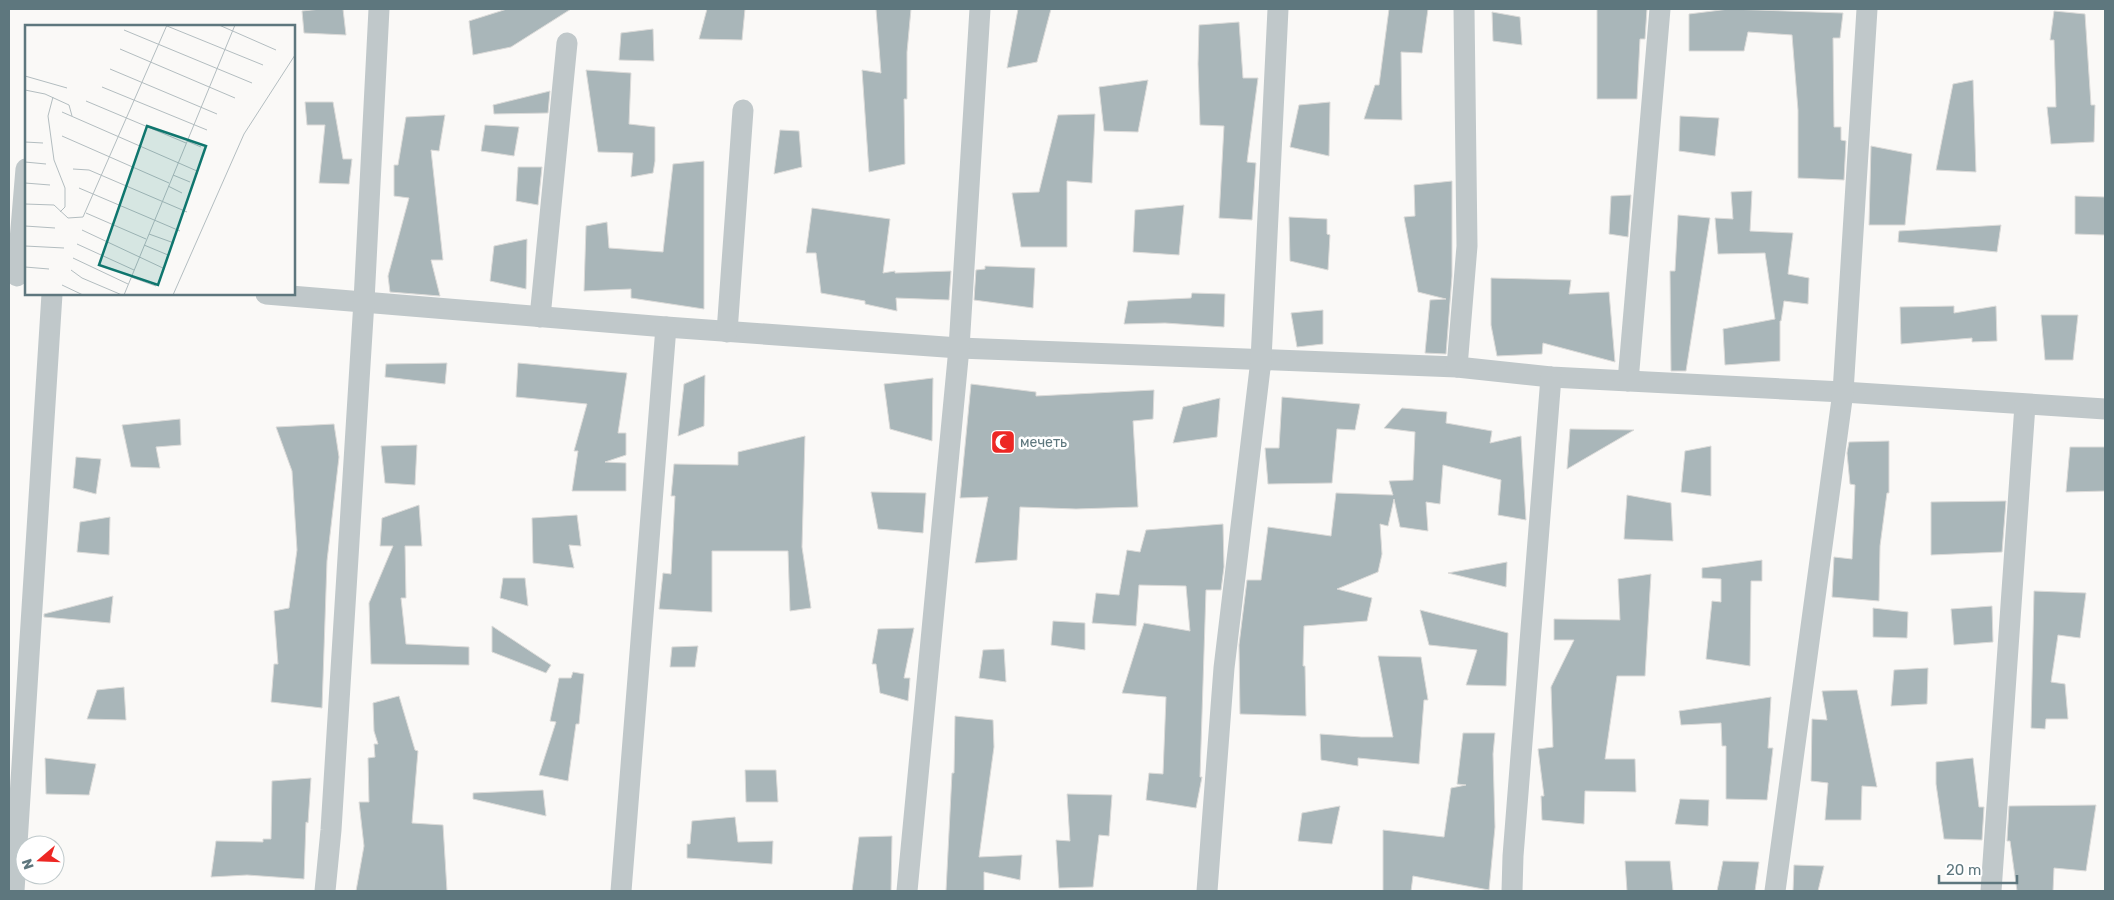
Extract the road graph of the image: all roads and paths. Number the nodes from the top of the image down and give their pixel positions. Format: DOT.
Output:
graph roads {
  1 [pos="379,9"];
  2 [pos="980,9"];
  3 [pos="1278,9"];
  4 [pos="1464,9"];
  5 [pos="1660,9"];
  6 [pos="1867,9"];
  7 [pos="567,42"];
  8 [pos="743,110"];
  9 [pos="25,181"];
  10 [pos="17,276"];
  11 [pos="52,295"];
  12 [pos="280,295"];
  13 [pos="364,301"];
  14 [pos="540,317"];
  15 [pos="666,327"];
  16 [pos="727,332"];
  17 [pos="959,348"];
  18 [pos="1261,360"];
  19 [pos="1457,367"];
  20 [pos="1551,377"];
  21 [pos="1628,381"];
  22 [pos="1843,392"];
  23 [pos="2025,405"];
  24 [pos="2105,409"];
  25 [pos="14,891"];
  26 [pos="325,891"];
  27 [pos="621,891"];
  28 [pos="907,891"];
  29 [pos="1207,891"];
  30 [pos="1512,891"];
  31 [pos="1775,891"];
  32 [pos="1991,891"];
  1 -- 13 [label="street"];
  2 -- 17 [label="street"];
  3 -- 18 [label="street"];
  4 -- 19 [label="street"];
  5 -- 21 [label="street"];
  6 -- 22 [label="street"];
  7 -- 14 [label="street"];
  8 -- 16 [label="street"];
  9 -- 10 [label="street"];
  11 -- 25 [label="street"];
  12 -- 13 [label="street"];
  13 -- 14 [label="street"];
  13 -- 26 [label="street"];
  14 -- 15 [label="street"];
  15 -- 16 [label="street"];
  15 -- 27 [label="street"];
  16 -- 17 [label="street"];
  17 -- 18 [label="street"];
  17 -- 28 [label="street"];
  18 -- 19 [label="street"];
  18 -- 29 [label="street"];
  19 -- 20 [label="street"];
  20 -- 21 [label="street"];
  20 -- 30 [label="street"];
  21 -- 22 [label="street"];
  22 -- 23 [label="street"];
  22 -- 31 [label="street"];
  23 -- 24 [label="street"];
  23 -- 32 [label="street"];
}
